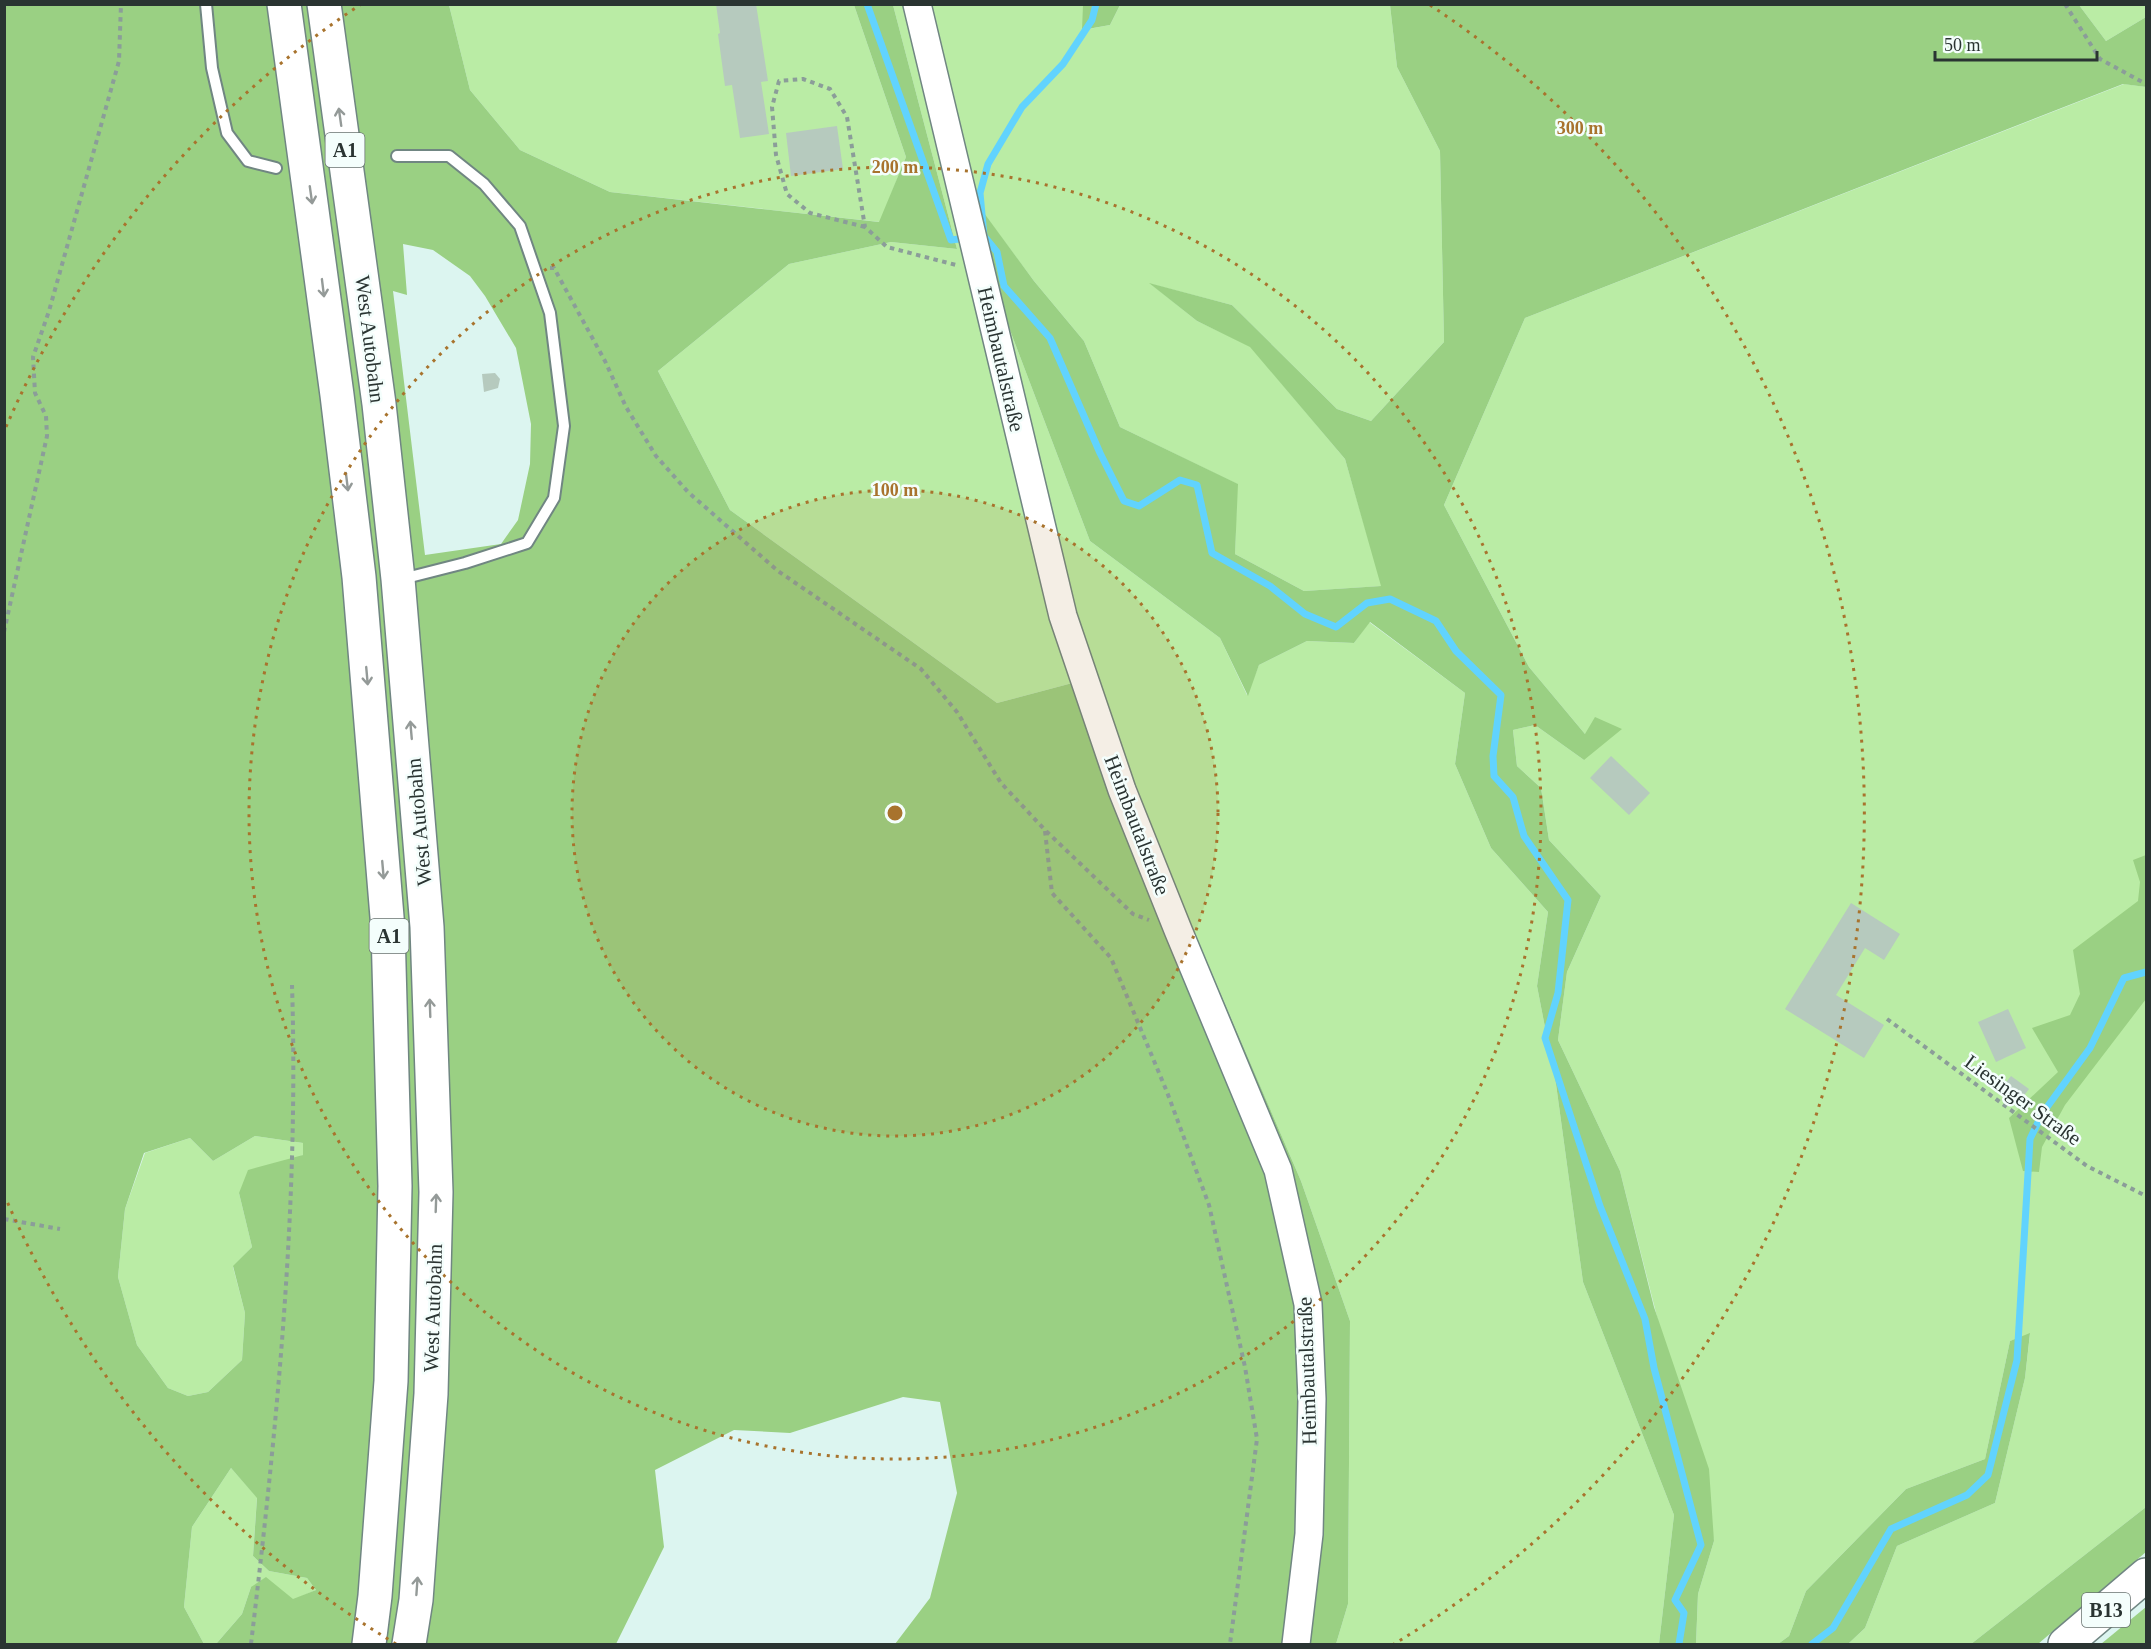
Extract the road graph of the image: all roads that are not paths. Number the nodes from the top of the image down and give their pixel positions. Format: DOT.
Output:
graph roads {
  1 [pos="207,4"];
  2 [pos="284,4"];
  3 [pos="324,4"];
  4 [pos="917,4"];
  5 [pos="397,156"];
  6 [pos="276,168"];
  7 [pos="399,579"];
  8 [pos="2146,1575"];
  9 [pos="369,1644"];
  10 [pos="409,1644"];
  11 [pos="1296,1644"];
  12 [pos="2065,1644"];
  1 -- 6 [label="lane"];
  2 -- 9 [label="main road, West Autobahn / A1, one-way"];
  7 -- 3 [label="main road, West Autobahn / A1, one-way"];
  4 -- 11 [label="street, Heimbautalstraße"];
  5 -- 7 [label="lane"];
  10 -- 7 [label="main road, West Autobahn / A1, one-way"];
  8 -- 12 [label="main road, B13"];
}
